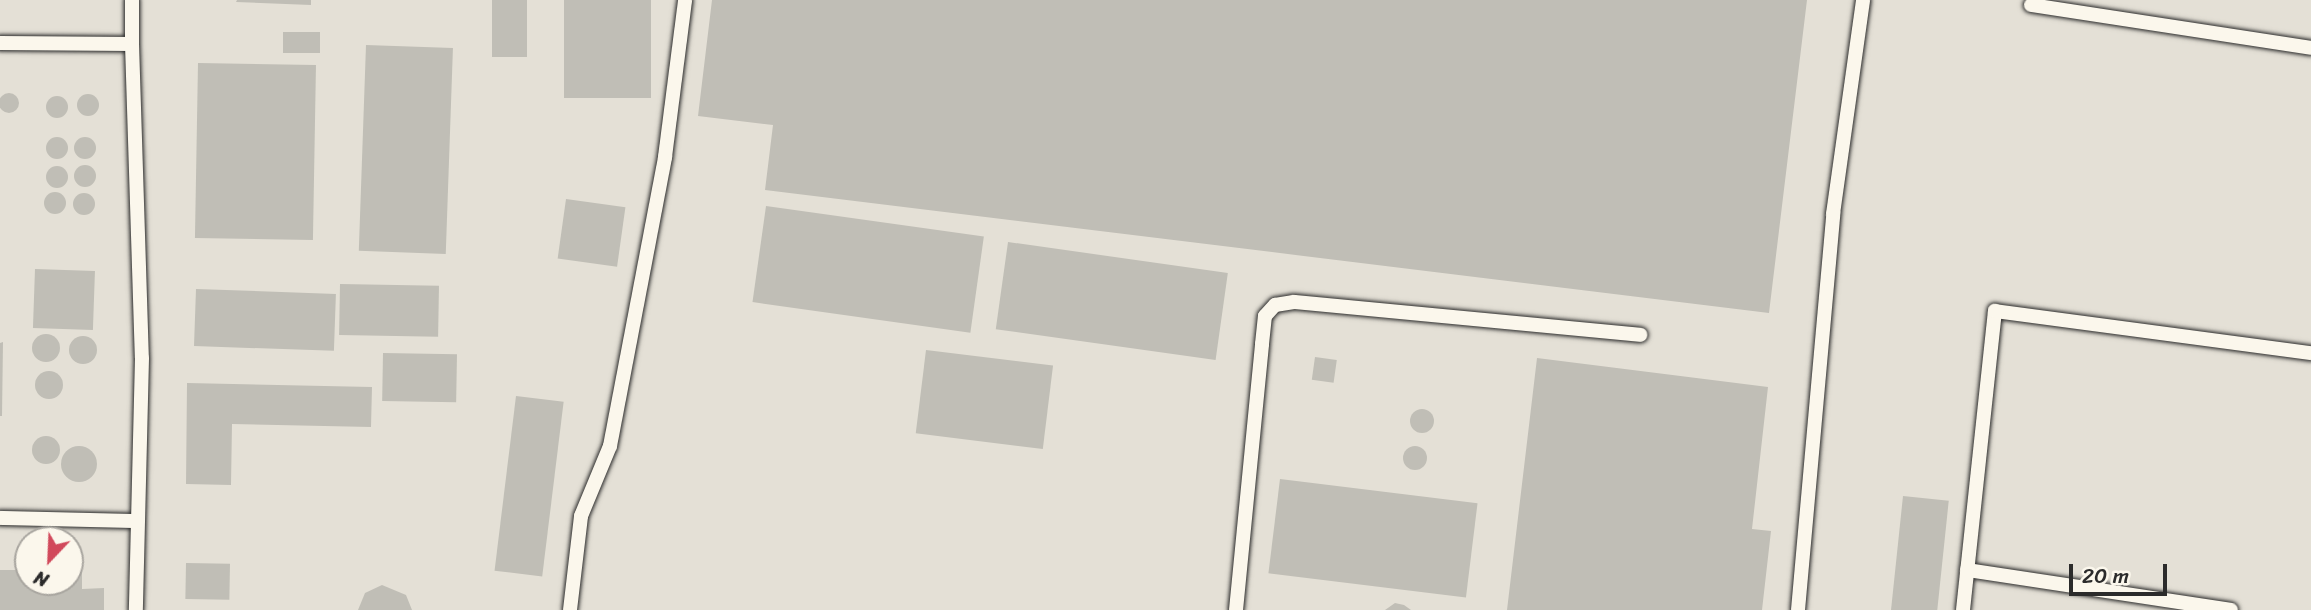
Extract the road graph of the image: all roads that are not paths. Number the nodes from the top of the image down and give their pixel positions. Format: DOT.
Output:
graph roads {
  1 [pos="132,0"];
  2 [pos="685,0"];
  3 [pos="1863,0"];
  4 [pos="2031,5"];
  5 [pos="0,43"];
  6 [pos="132,44"];
  7 [pos="2311,48"];
  8 [pos="1640,335"];
  9 [pos="2311,353"];
  10 [pos="0,518"];
  11 [pos="137,521"];
  12 [pos="1967,570"];
  13 [pos="136,610"];
  14 [pos="570,610"];
  15 [pos="1236,610"];
  16 [pos="1798,610"];
  17 [pos="1962,610"];
  18 [pos="2231,610"];
  1 -- 6 [label="lane"];
  2 -- 14 [label="lane"];
  3 -- 16 [label="lane"];
  4 -- 7 [label="lane"];
  5 -- 6 [label="lane"];
  6 -- 11 [label="lane"];
  8 -- 15 [label="lane"];
  9 -- 12 [label="lane"];
  10 -- 11 [label="lane"];
  11 -- 13 [label="lane"];
  12 -- 17 [label="lane"];
  12 -- 18 [label="lane"];
}
